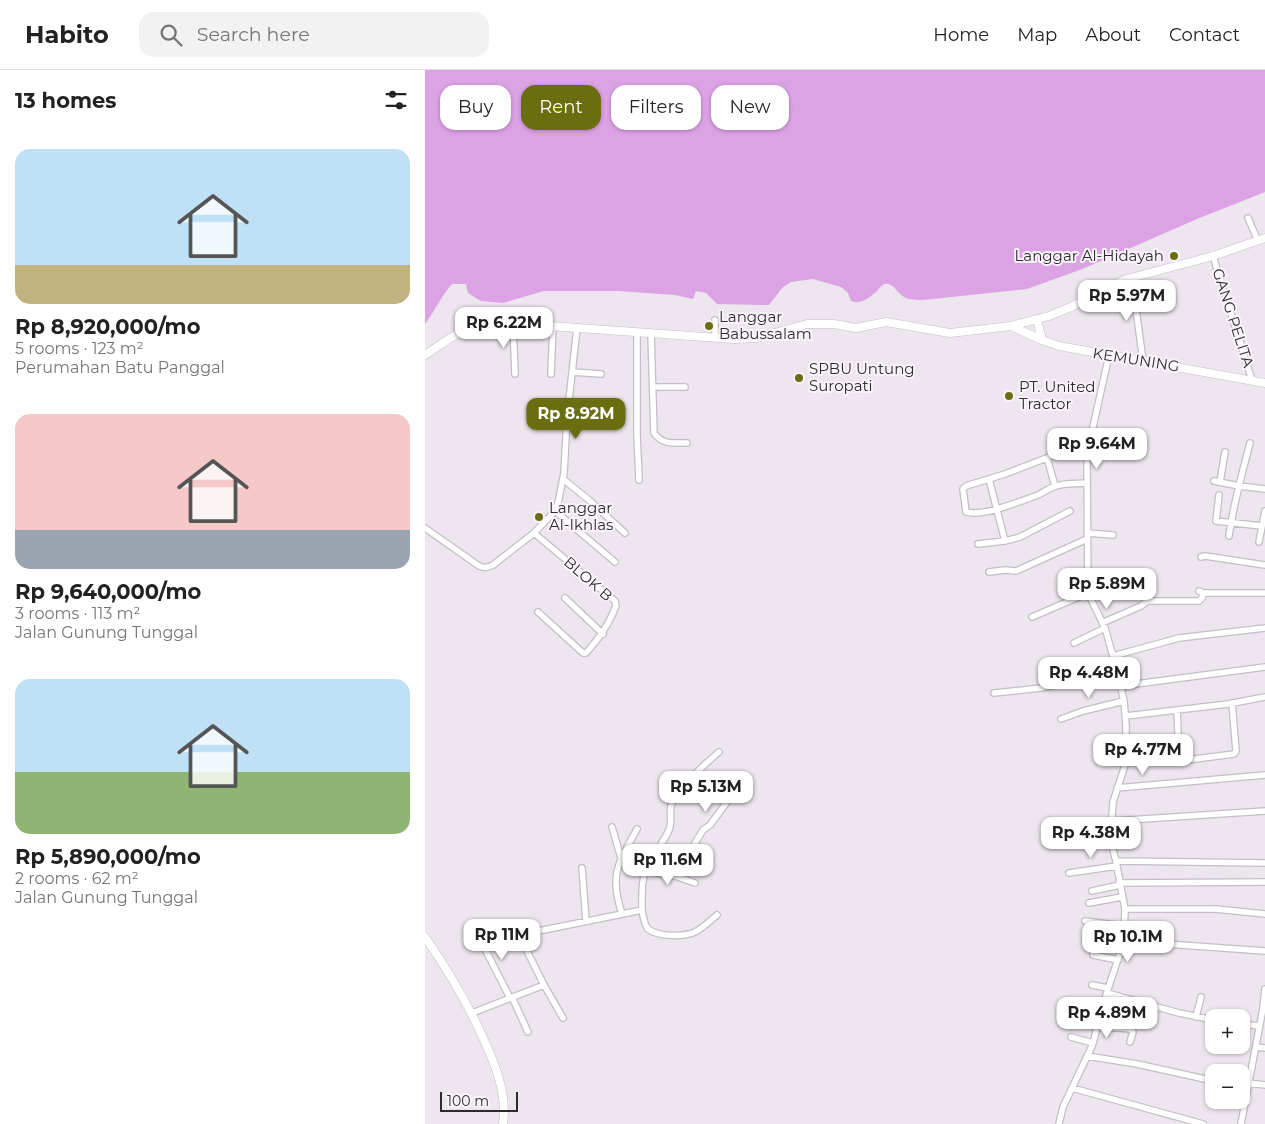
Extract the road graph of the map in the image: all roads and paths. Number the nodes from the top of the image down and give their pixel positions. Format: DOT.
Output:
graph roads {
  1 [pos="1248,218"];
  2 [pos="1261,240"];
  3 [pos="1213,256"];
  4 [pos="1127,279"];
  5 [pos="1037,319"];
  6 [pos="715,320"];
  7 [pos="513,323"];
  8 [pos="553,326"];
  9 [pos="1011,326"];
  10 [pos="577,328"];
  11 [pos="637,332"];
  12 [pos="651,333"];
  13 [pos="715,338"];
  14 [pos="1041,340"];
  15 [pos="425,355"];
  16 [pos="1109,355"];
  17 [pos="1143,361"];
  18 [pos="572,372"];
  19 [pos="515,374"];
  20 [pos="551,374"];
  21 [pos="601,374"];
  22 [pos="1253,380"];
  23 [pos="1265,382"];
  24 [pos="653,387"];
  25 [pos="685,387"];
  26 [pos="687,443"];
  27 [pos="1250,443"];
  28 [pos="1089,445"];
  29 [pos="1225,452"];
  30 [pos="1047,458"];
  31 [pos="563,479"];
  32 [pos="989,479"];
  33 [pos="639,480"];
  34 [pos="1087,483"];
  35 [pos="1055,486"];
  36 [pos="1239,486"];
  37 [pos="1265,489"];
  38 [pos="1219,495"];
  39 [pos="998,509"];
  40 [pos="555,511"];
  41 [pos="1070,511"];
  42 [pos="1265,511"];
  43 [pos="1231,523"];
  44 [pos="1262,526"];
  45 [pos="425,528"];
  46 [pos="625,533"];
  47 [pos="534,534"];
  48 [pos="1113,535"];
  49 [pos="1087,536"];
  50 [pos="1229,536"];
  51 [pos="1005,541"];
  52 [pos="1259,542"];
  53 [pos="978,544"];
  54 [pos="1201,557"];
  55 [pos="615,562"];
  56 [pos="1265,565"];
  57 [pos="989,572"];
  58 [pos="1126,588"];
  59 [pos="1265,593"];
  60 [pos="1088,595"];
  61 [pos="565,598"];
  62 [pos="538,612"];
  63 [pos="1032,618"];
  64 [pos="1103,626"];
  65 [pos="1265,628"];
  66 [pos="603,634"];
  67 [pos="1074,643"];
  68 [pos="1113,656"];
  69 [pos="1265,667"];
  70 [pos="1117,671"];
  71 [pos="1121,686"];
  72 [pos="994,693"];
  73 [pos="1265,697"];
  74 [pos="1124,701"];
  75 [pos="1231,703"];
  76 [pos="1177,710"];
  77 [pos="1126,716"];
  78 [pos="1061,718"];
  79 [pos="719,752"];
  80 [pos="1265,776"];
  81 [pos="1117,788"];
  82 [pos="727,802"];
  83 [pos="1265,811"];
  84 [pos="1112,821"];
  85 [pos="611,827"];
  86 [pos="637,829"];
  87 [pos="621,858"];
  88 [pos="1265,863"];
  89 [pos="1116,864"];
  90 [pos="582,868"];
  91 [pos="645,871"];
  92 [pos="1069,873"];
  93 [pos="675,876"];
  94 [pos="695,882"];
  95 [pos="1265,882"];
  96 [pos="1120,884"];
  97 [pos="1092,891"];
  98 [pos="1122,897"];
  99 [pos="1089,903"];
  100 [pos="1125,909"];
  101 [pos="642,910"];
  102 [pos="623,914"];
  103 [pos="1265,914"];
  104 [pos="717,915"];
  105 [pos="1085,921"];
  106 [pos="586,922"];
  107 [pos="1125,926"];
  108 [pos="519,935"];
  109 [pos="479,936"];
  110 [pos="425,937"];
  111 [pos="1124,941"];
  112 [pos="483,945"];
  113 [pos="1265,951"];
  114 [pos="1093,955"];
  115 [pos="1118,960"];
  116 [pos="544,985"];
  117 [pos="1092,985"];
  118 [pos="1265,989"];
  119 [pos="1107,991"];
  120 [pos="1201,997"];
  121 [pos="511,998"];
  122 [pos="1264,1008"];
  123 [pos="472,1013"];
  124 [pos="1196,1017"];
  125 [pos="563,1018"];
  126 [pos="1205,1018"];
  127 [pos="1250,1025"];
  128 [pos="1097,1026"];
  129 [pos="1259,1026"];
  130 [pos="528,1032"];
  131 [pos="1071,1038"];
  132 [pos="1130,1042"];
  133 [pos="1093,1043"];
  134 [pos="1256,1047"];
  135 [pos="1265,1048"];
  136 [pos="1087,1056"];
  137 [pos="1205,1079"];
  138 [pos="1250,1080"];
  139 [pos="1265,1085"];
  140 [pos="1250,1086"];
  141 [pos="1072,1088"];
  142 [pos="1244,1109"];
  143 [pos="503,1124"];
  144 [pos="1059,1124"];
  145 [pos="1203,1124"];
  146 [pos="1241,1124"];
  1 -- 2 [label="street"];
  2 -- 3 [label="main road"];
  3 -- 4 [label="main road"];
  3 -- 22 [label="street, GANG PELITA"];
  4 -- 5 [label="main road"];
  4 -- 17 [label="street"];
  5 -- 9 [label="main road"];
  5 -- 14 [label="main road"];
  6 -- 13 [label="street"];
  7 -- 8 [label="main road"];
  7 -- 15 [label="main road"];
  7 -- 19 [label="street"];
  8 -- 10 [label="main road"];
  8 -- 20 [label="street"];
  9 -- 13 [label="main road"];
  9 -- 14 [label="main road, KEMUNING"];
  10 -- 11 [label="main road"];
  10 -- 18 [label="street"];
  11 -- 12 [label="main road"];
  11 -- 33 [label="street"];
  12 -- 13 [label="main road"];
  12 -- 24 [label="street"];
  14 -- 16 [label="main road, KEMUNING"];
  16 -- 17 [label="main road, KEMUNING"];
  16 -- 28 [label="street"];
  17 -- 22 [label="main road, KEMUNING"];
  18 -- 21 [label="street"];
  18 -- 31 [label="street"];
  22 -- 23 [label="main road, KEMUNING"];
  24 -- 25 [label="street"];
  24 -- 26 [label="street"];
  27 -- 36 [label="street"];
  28 -- 30 [label="street"];
  28 -- 34 [label="street"];
  29 -- 36 [label="street"];
  30 -- 32 [label="street"];
  30 -- 35 [label="street"];
  31 -- 40 [label="street"];
  31 -- 46 [label="street"];
  32 -- 39 [label="street"];
  32 -- 39 [label="street"];
  34 -- 35 [label="street"];
  34 -- 49 [label="street"];
  35 -- 39 [label="street"];
  36 -- 37 [label="street"];
  36 -- 43 [label="street"];
  38 -- 43 [label="street"];
  39 -- 51 [label="street"];
  40 -- 47 [label="street"];
  40 -- 55 [label="street"];
  41 -- 51 [label="street"];
  42 -- 44 [label="street"];
  43 -- 44 [label="street"];
  43 -- 50 [label="street"];
  44 -- 52 [label="street"];
  45 -- 47 [label="street"];
  47 -- 66 [label="street, BLOK B"];
  48 -- 49 [label="street"];
  49 -- 57 [label="street"];
  49 -- 60 [label="street"];
  51 -- 53 [label="street"];
  54 -- 56 [label="street"];
  58 -- 60 [label="street"];
  59 -- 64 [label="street"];
  60 -- 63 [label="street"];
  60 -- 64 [label="street"];
  61 -- 66 [label="street"];
  62 -- 66 [label="street, BLOK B"];
  64 -- 67 [label="street"];
  64 -- 68 [label="street"];
  65 -- 68 [label="street"];
  68 -- 70 [label="street"];
  69 -- 71 [label="street"];
  70 -- 71 [label="street"];
  70 -- 72 [label="street"];
  71 -- 74 [label="street"];
  73 -- 75 [label="street"];
  74 -- 77 [label="street"];
  74 -- 78 [label="street"];
  75 -- 76 [label="street"];
  75 -- 76 [label="street"];
  76 -- 77 [label="street"];
  77 -- 81 [label="street"];
  79 -- 91 [label="street"];
  80 -- 81 [label="street"];
  81 -- 84 [label="street"];
  82 -- 93 [label="street"];
  83 -- 84 [label="street"];
  84 -- 89 [label="street"];
  85 -- 87 [label="street"];
  86 -- 87 [label="street"];
  87 -- 102 [label="street"];
  88 -- 89 [label="street"];
  89 -- 92 [label="street"];
  89 -- 96 [label="street"];
  90 -- 106 [label="street"];
  91 -- 93 [label="street"];
  91 -- 101 [label="street"];
  93 -- 94 [label="street"];
  95 -- 96 [label="street"];
  96 -- 97 [label="street"];
  96 -- 98 [label="street"];
  98 -- 99 [label="street"];
  98 -- 100 [label="street"];
  100 -- 103 [label="street"];
  100 -- 107 [label="street"];
  101 -- 102 [label="street"];
  101 -- 104 [label="street"];
  102 -- 106 [label="street"];
  105 -- 107 [label="street"];
  106 -- 108 [label="street"];
  107 -- 111 [label="street"];
  108 -- 112 [label="street"];
  108 -- 116 [label="street"];
  109 -- 112 [label="street"];
  110 -- 123 [label="main road"];
  111 -- 113 [label="street"];
  111 -- 115 [label="street"];
  112 -- 121 [label="street"];
  114 -- 115 [label="street"];
  115 -- 119 [label="street"];
  116 -- 121 [label="street"];
  116 -- 125 [label="street"];
  117 -- 119 [label="street"];
  118 -- 122 [label="street"];
  119 -- 124 [label="street"];
  119 -- 128 [label="street"];
  120 -- 124 [label="street"];
  121 -- 123 [label="street"];
  121 -- 130 [label="street"];
  122 -- 129 [label="street"];
  123 -- 143 [label="main road"];
  124 -- 126 [label="street"];
  127 -- 129 [label="street"];
  128 -- 132 [label="street"];
  128 -- 133 [label="street"];
  129 -- 134 [label="street"];
  131 -- 133 [label="street"];
  133 -- 136 [label="street"];
  134 -- 135 [label="street"];
  134 -- 138 [label="street"];
  136 -- 137 [label="street"];
  136 -- 141 [label="street"];
  139 -- 140 [label="street"];
  141 -- 144 [label="street"];
  141 -- 145 [label="street"];
  142 -- 146 [label="street"];
}
